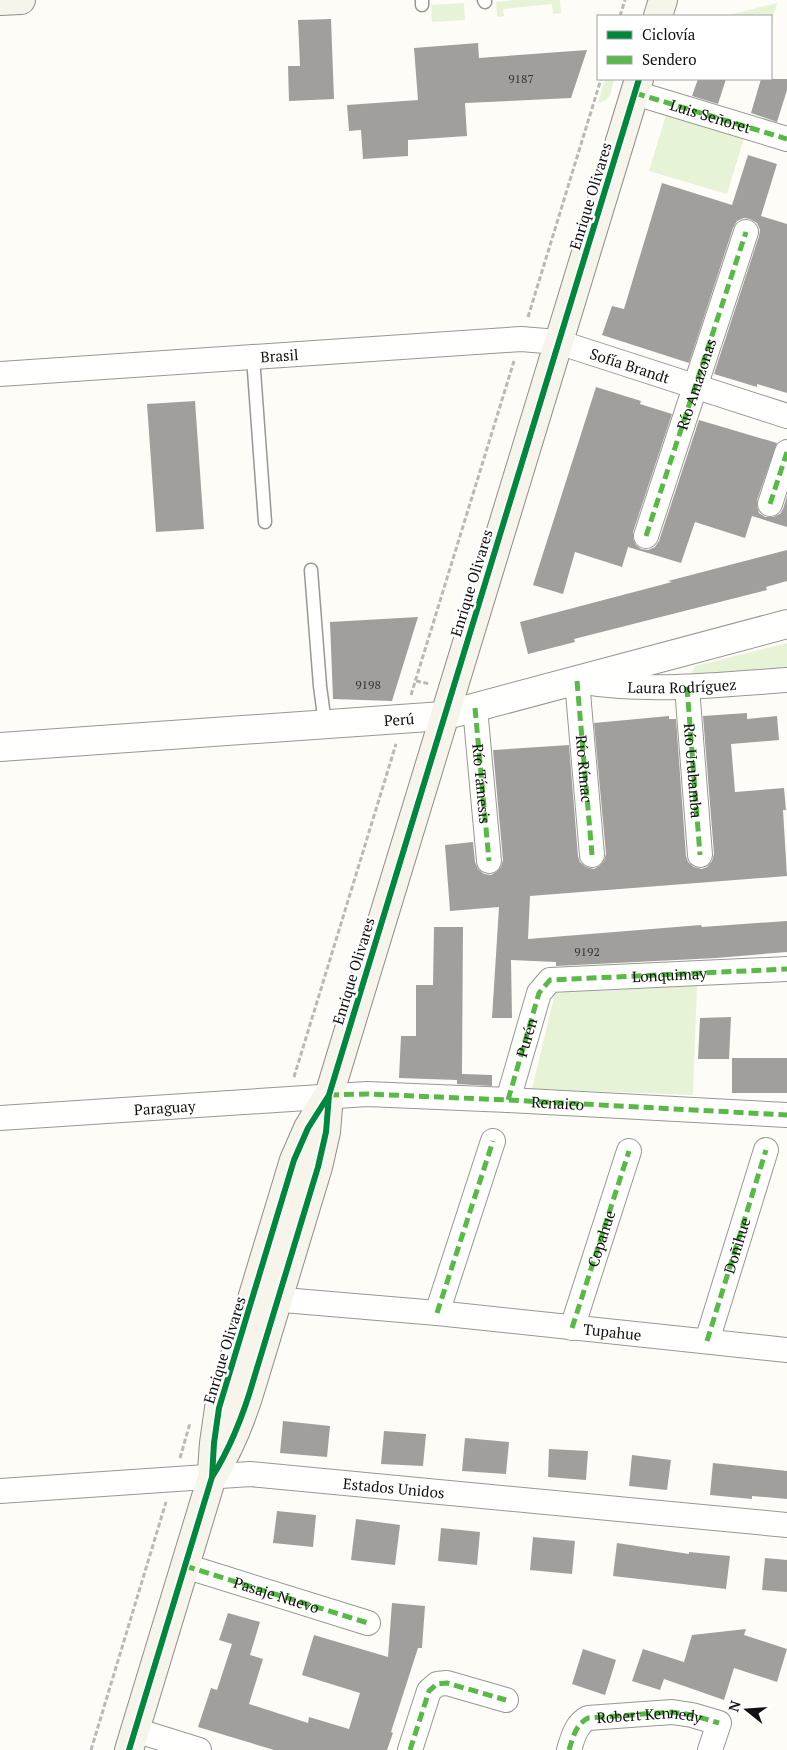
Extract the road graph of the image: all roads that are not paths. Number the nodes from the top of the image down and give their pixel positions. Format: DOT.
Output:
graph roads {
  1 [pos="21,0"];
  2 [pos="663,0"];
  3 [pos="0,2"];
  4 [pos="658,15"];
  5 [pos="637,86"];
  6 [pos="787,139"];
  7 [pos="746,232"];
  8 [pos="558,342"];
  9 [pos="253,357"];
  10 [pos="0,374"];
  11 [pos="696,386"];
  12 [pos="787,416"];
  13 [pos="787,452"];
  14 [pos="770,504"];
  15 [pos="265,522"];
  16 [pos="646,536"];
  17 [pos="311,570"];
  18 [pos="787,624"];
  19 [pos="787,680"];
  20 [pos="578,681"];
  21 [pos="687,687"];
  22 [pos="475,708"];
  23 [pos="443,716"];
  24 [pos="325,724"];
  25 [pos="0,747"];
  26 [pos="592,855"];
  27 [pos="700,855"];
  28 [pos="489,860"];
  29 [pos="787,969"];
  30 [pos="550,980"];
  31 [pos="329,1095"];
  32 [pos="508,1100"];
  33 [pos="787,1115"];
  34 [pos="0,1118"];
  35 [pos="493,1141"];
  36 [pos="629,1150"];
  37 [pos="766,1150"];
  38 [pos="265,1299"];
  39 [pos="437,1313"];
  40 [pos="572,1328"];
  41 [pos="707,1341"];
  42 [pos="787,1350"];
  43 [pos="212,1477"];
  44 [pos="0,1491"];
  45 [pos="787,1526"];
  46 [pos="185,1566"];
  47 [pos="368,1623"];
  48 [pos="506,1700"];
  49 [pos="132,1740"];
  50 [pos="199,1750"];
  51 [pos="410,1750"];
  52 [pos="569,1750"];
  53 [pos="710,1750"];
  1 -- 3 [label="main road"];
  2 -- 4 [label="main road"];
  5 -- 6 [label="street, Luis Señoret"];
  5 -- 8 [label="main road, Enrique Olivares"];
  7 -- 11 [label="street, Río Amazonas"];
  8 -- 9 [label="street, Brasil"];
  8 -- 11 [label="street, Sofía Brandt"];
  8 -- 23 [label="main road, Enrique Olivares"];
  9 -- 10 [label="street, Brasil"];
  9 -- 15 [label="lane"];
  11 -- 12 [label="street, Sofía Brandt"];
  11 -- 16 [label="street, Río Amazonas"];
  13 -- 14 [label="street"];
  17 -- 24 [label="lane"];
  18 -- 20 [label="street, Perú"];
  19 -- 21 [label="street, Laura Rodríguez"];
  20 -- 21 [label="street, Laura Rodríguez"];
  20 -- 22 [label="street, Perú"];
  20 -- 26 [label="street, Río Rímac"];
  21 -- 27 [label="street, Río Urubamba"];
  22 -- 23 [label="street, Perú"];
  22 -- 28 [label="street, Río Támesis"];
  23 -- 24 [label="street, Perú"];
  23 -- 31 [label="main road, Enrique Olivares"];
  24 -- 25 [label="street, Perú"];
  29 -- 30 [label="street, Lonquimay"];
  30 -- 32 [label="street, Purén"];
  31 -- 32 [label="street, Renaico"];
  31 -- 34 [label="street, Paraguay"];
  31 -- 38 [label="main road, Enrique Olivares"];
  32 -- 33 [label="street, Renaico"];
  35 -- 39 [label="street"];
  36 -- 40 [label="street, Copahue"];
  37 -- 41 [label="street, Doñihue"];
  38 -- 39 [label="street, Tupahue"];
  38 -- 43 [label="main road, Enrique Olivares"];
  39 -- 40 [label="street, Tupahue"];
  40 -- 41 [label="street, Tupahue"];
  41 -- 42 [label="street, Tupahue"];
  43 -- 44 [label="street, Estados Unidos"];
  43 -- 45 [label="street, Estados Unidos"];
  43 -- 46 [label="main road, Enrique Olivares"];
  46 -- 47 [label="street, Pasaje Nuevo"];
  46 -- 49 [label="main road, Enrique Olivares"];
  48 -- 51 [label="street"];
  49 -- 50 [label="street"];
  52 -- 53 [label="street, Robert Kennedy"];
}
